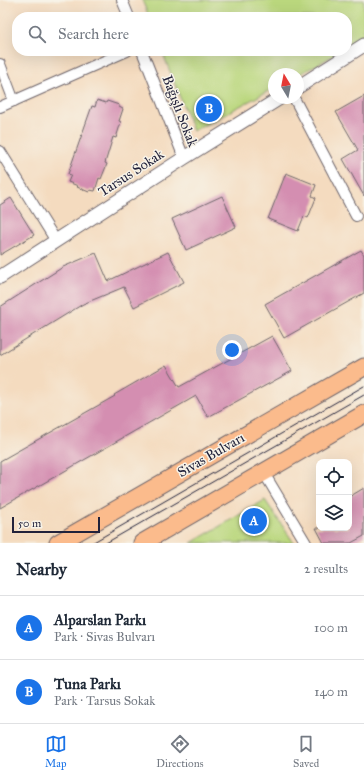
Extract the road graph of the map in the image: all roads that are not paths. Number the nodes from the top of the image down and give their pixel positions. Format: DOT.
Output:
graph roads {
  1 [pos="122,0"];
  2 [pos="127,12"];
  3 [pos="364,45"];
  4 [pos="352,53"];
  5 [pos="116,56"];
  6 [pos="144,56"];
  7 [pos="347,56"];
  8 [pos="0,64"];
  9 [pos="304,83"];
  10 [pos="14,101"];
  11 [pos="270,104"];
  12 [pos="297,104"];
  13 [pos="0,107"];
  14 [pos="0,151"];
  15 [pos="184,158"];
  16 [pos="356,216"];
  17 [pos="56,241"];
  18 [pos="0,277"];
  19 [pos="364,367"];
  20 [pos="364,414"];
  21 [pos="264,473"];
  22 [pos="58,543"];
  23 [pos="142,543"];
  24 [pos="306,543"];
  1 -- 2 [label="street"];
  3 -- 4 [label="street"];
  5 -- 10 [label="street"];
  6 -- 15 [label="street, Bağışlı Sokak"];
  7 -- 9 [label="street"];
  8 -- 10 [label="street"];
  10 -- 13 [label="street"];
  11 -- 15 [label="street, Tarsus Sokak"];
  12 -- 16 [label="street"];
  14 -- 17 [label="street"];
  15 -- 17 [label="street, Tarsus Sokak"];
  17 -- 18 [label="street, Tarsus Sokak"];
  19 -- 22 [label="highway, Sivas Bulvarı"];
  20 -- 21 [label="highway"];
  21 -- 23 [label="highway"];
  21 -- 24 [label="street"];
}
